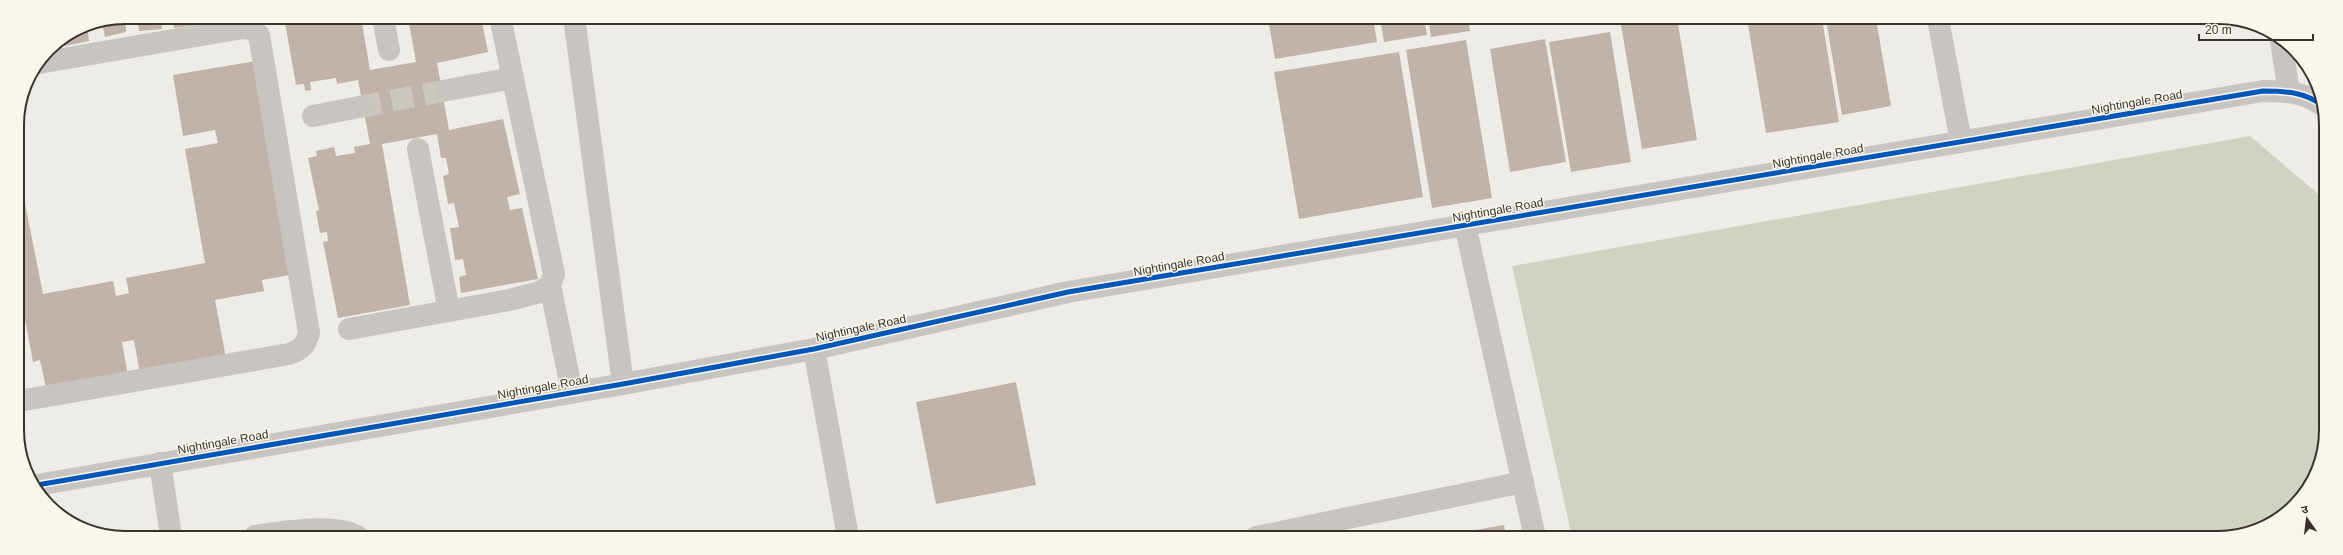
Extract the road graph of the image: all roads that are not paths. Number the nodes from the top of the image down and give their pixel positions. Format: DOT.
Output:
graph roads {
  1 [pos="384,24"];
  2 [pos="501,24"];
  3 [pos="575,24"];
  4 [pos="1939,24"];
  5 [pos="2282,48"];
  6 [pos="389,50"];
  7 [pos="47,62"];
  8 [pos="513,78"];
  9 [pos="448,90"];
  10 [pos="2289,91"];
  11 [pos="2316,101"];
  12 [pos="359,107"];
  13 [pos="313,116"];
  14 [pos="1961,142"];
  15 [pos="418,149"];
  16 [pos="1465,225"];
  17 [pos="550,286"];
  18 [pos="449,311"];
  19 [pos="349,328"];
  20 [pos="814,349"];
  21 [pos="624,384"];
  22 [pos="572,392"];
  23 [pos="24,400"];
  24 [pos="160,463"];
  25 [pos="1523,482"];
  26 [pos="41,484"];
  27 [pos="169,531"];
  28 [pos="289,531"];
  29 [pos="334,531"];
  30 [pos="847,531"];
  31 [pos="1285,531"];
  32 [pos="1534,531"];
  1 -- 6 [label="street"];
  2 -- 8 [label="street"];
  3 -- 21 [label="street"];
  4 -- 14 [label="street"];
  5 -- 10 [label="street"];
  7 -- 23 [label="street"];
  8 -- 9 [label="street"];
  8 -- 17 [label="street"];
  10 -- 11 [label="street, Nightingale Road"];
  10 -- 14 [label="street, Nightingale Road"];
  12 -- 13 [label="street"];
  14 -- 16 [label="street, Nightingale Road"];
  15 -- 18 [label="street"];
  16 -- 20 [label="street, Nightingale Road"];
  16 -- 25 [label="street"];
  17 -- 18 [label="street"];
  17 -- 22 [label="street"];
  18 -- 19 [label="street"];
  20 -- 21 [label="street, Nightingale Road"];
  20 -- 30 [label="street"];
  21 -- 22 [label="street, Nightingale Road"];
  22 -- 24 [label="street, Nightingale Road"];
  24 -- 26 [label="street, Nightingale Road"];
  24 -- 27 [label="street"];
  25 -- 31 [label="street"];
  25 -- 32 [label="street"];
  28 -- 29 [label="street"];
}
